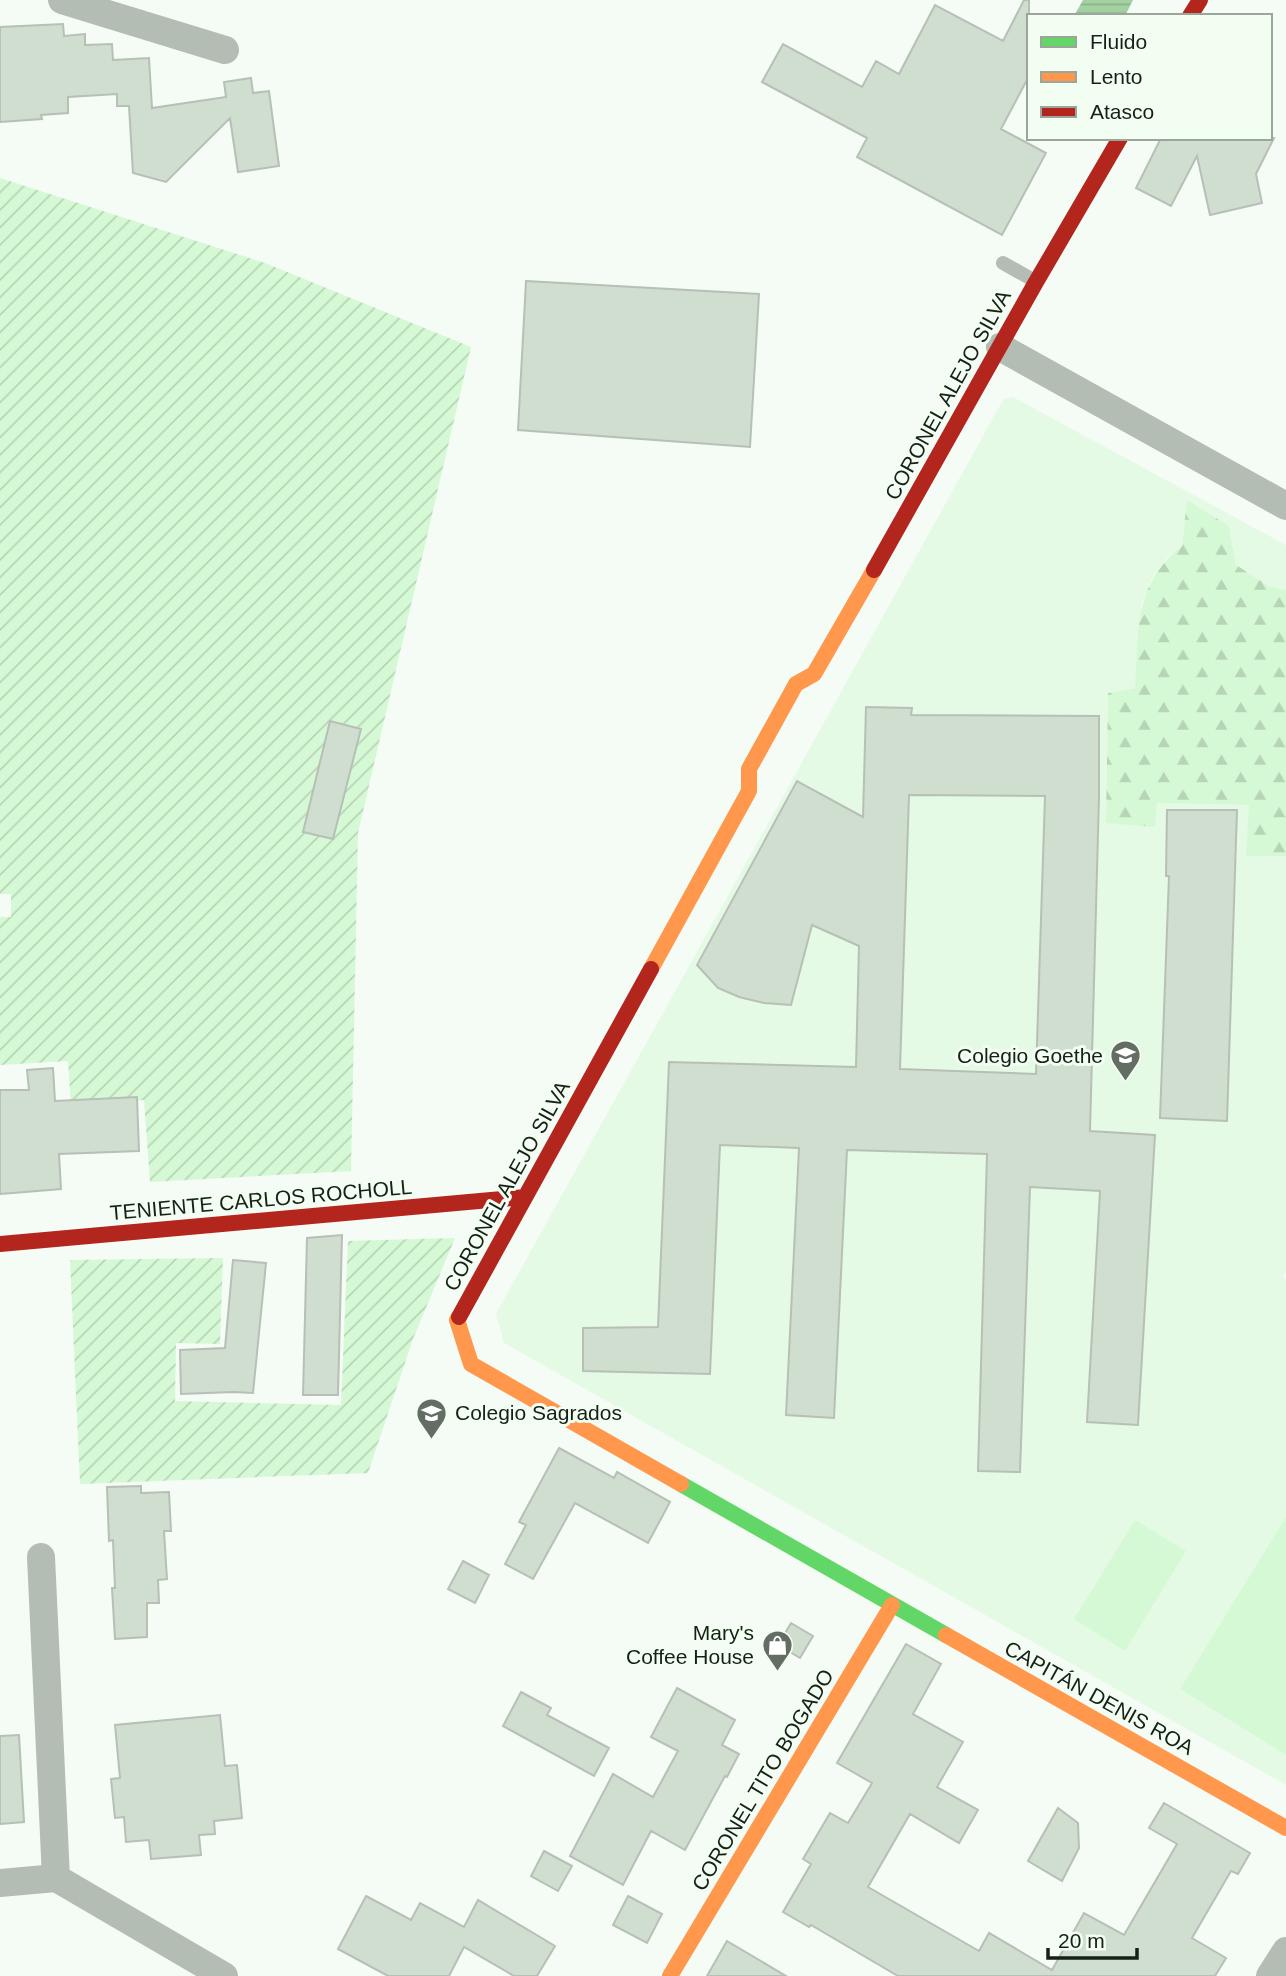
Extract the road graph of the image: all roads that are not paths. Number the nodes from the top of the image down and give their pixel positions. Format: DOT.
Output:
graph roads {
  1 [pos="61,0"];
  2 [pos="225,50"];
  3 [pos="1119,140"];
  4 [pos="1003,264"];
  5 [pos="1036,282"];
  6 [pos="1000,347"];
  7 [pos="1286,506"];
  8 [pos="814,674"];
  9 [pos="815,696"];
  10 [pos="769,782"];
  11 [pos="750,791"];
  12 [pos="525,1197"];
  13 [pos="0,1244"];
  14 [pos="41,1558"];
  15 [pos="892,1605"];
  16 [pos="1286,1828"];
  17 [pos="56,1878"];
  18 [pos="0,1883"];
  19 [pos="1286,1951"];
  20 [pos="224,1976"];
  21 [pos="670,1976"];
  22 [pos="1270,1976"];
  1 -- 2 [label="street"];
  3 -- 5 [label="main road, CORONEL ALEJO SILVA"];
  4 -- 5 [label="lane"];
  5 -- 6 [label="main road, CORONEL ALEJO SILVA"];
  6 -- 7 [label="street"];
  6 -- 8 [label="main road, CORONEL ALEJO SILVA"];
  8 -- 9 [label="main road"];
  8 -- 11 [label="main road, CORONEL ALEJO SILVA"];
  10 -- 11 [label="main road"];
  11 -- 12 [label="main road, CORONEL ALEJO SILVA"];
  12 -- 13 [label="main road, TENIENTE CARLOS ROCHOLL"];
  12 -- 15 [label="main road, CORONEL ALEJO SILVA"];
  14 -- 17 [label="street"];
  15 -- 16 [label="main road, CAPITÁN DENIS ROA"];
  15 -- 21 [label="main road, CORONEL TITO BOGADO"];
  17 -- 18 [label="street"];
  17 -- 20 [label="street"];
  19 -- 22 [label="street"];
}
